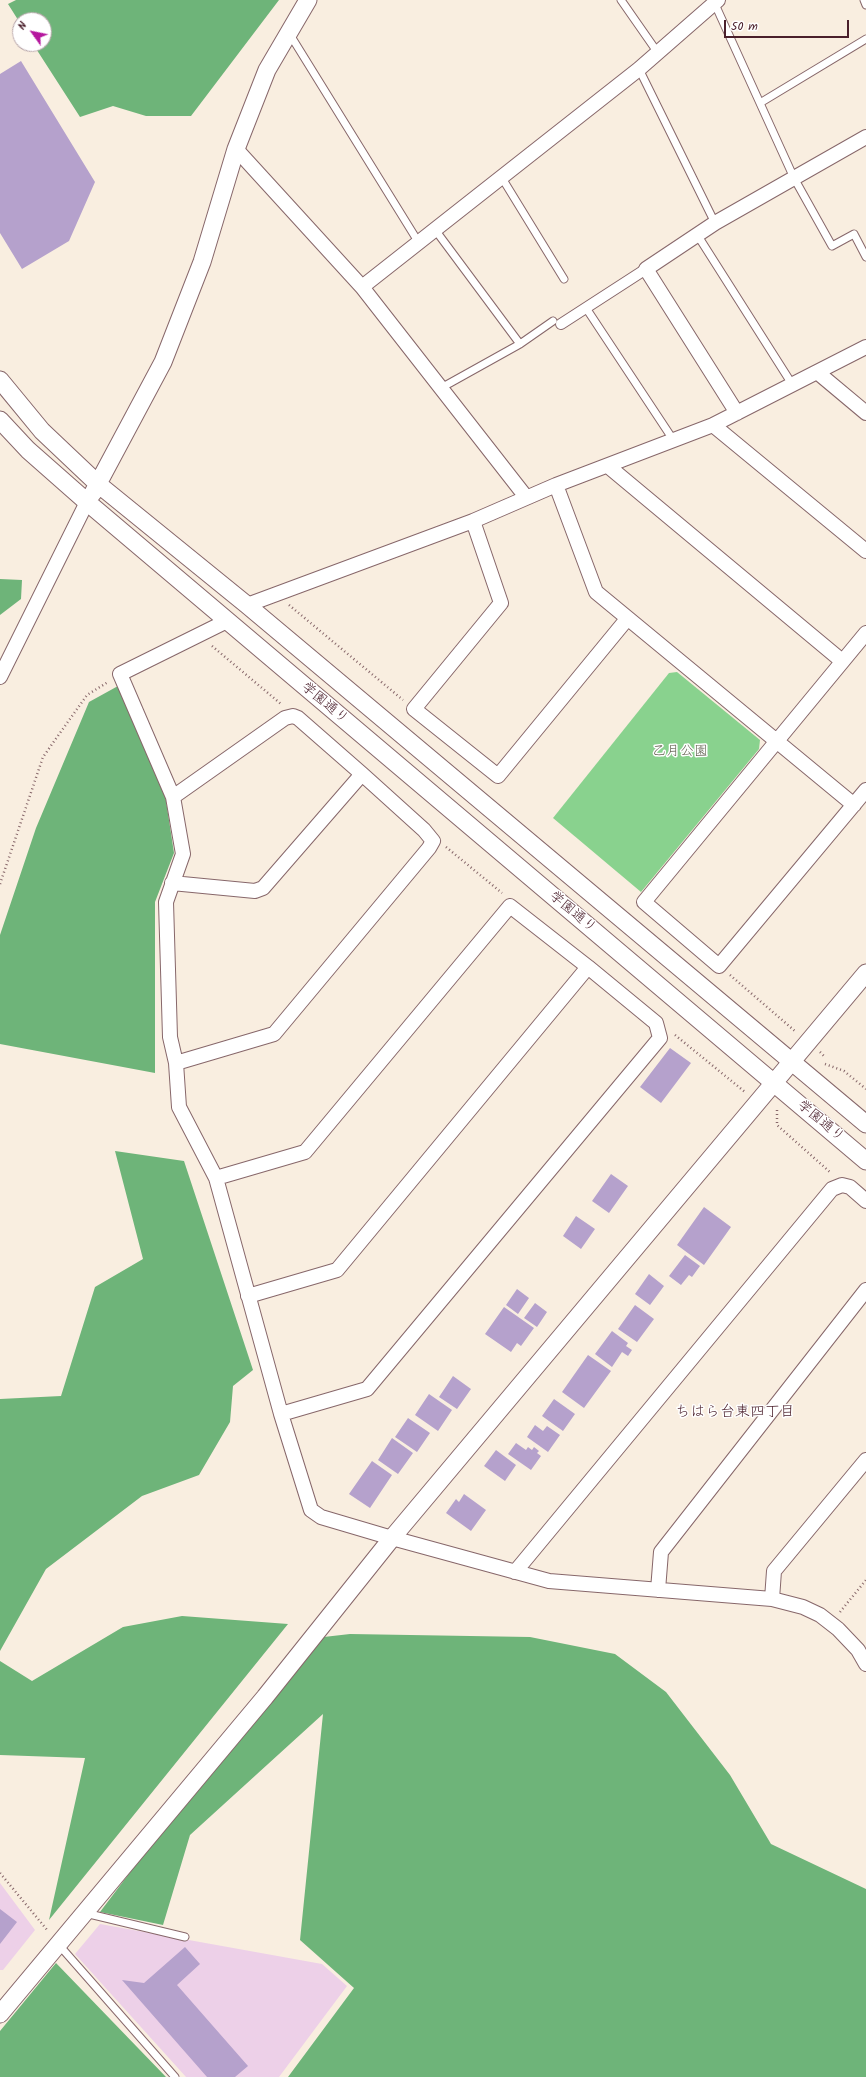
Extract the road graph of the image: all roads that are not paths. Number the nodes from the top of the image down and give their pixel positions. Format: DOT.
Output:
graph roads {
  1 [pos="308,0"];
  2 [pos="621,0"];
  3 [pos="864,0"];
  4 [pos="715,1"];
  5 [pos="866,5"];
  6 [pos="288,33"];
  7 [pos="866,39"];
  8 [pos="658,53"];
  9 [pos="640,69"];
  10 [pos="760,103"];
  11 [pos="866,137"];
  12 [pos="236,149"];
  13 [pos="502,178"];
  14 [pos="794,178"];
  15 [pos="715,223"];
  16 [pos="436,231"];
  17 [pos="698,236"];
  18 [pos="419,244"];
  19 [pos="866,257"];
  20 [pos="646,269"];
  21 [pos="564,279"];
  22 [pos="362,287"];
  23 [pos="586,308"];
  24 [pos="557,322"];
  25 [pos="520,344"];
  26 [pos="866,348"];
  27 [pos="817,372"];
  28 [pos="0,380"];
  29 [pos="792,384"];
  30 [pos="441,388"];
  31 [pos="866,412"];
  32 [pos="736,413"];
  33 [pos="0,420"];
  34 [pos="713,424"];
  35 [pos="674,441"];
  36 [pos="608,466"];
  37 [pos="98,484"];
  38 [pos="556,485"];
  39 [pos="526,497"];
  40 [pos="88,502"];
  41 [pos="473,521"];
  42 [pos="866,551"];
  43 [pos="247,606"];
  44 [pos="627,619"];
  45 [pos="227,621"];
  46 [pos="866,633"];
  47 [pos="842,661"];
  48 [pos="0,677"];
  49 [pos="776,741"];
  50 [pos="362,774"];
  51 [pos="866,790"];
  52 [pos="174,797"];
  53 [pos="854,804"];
  54 [pos="172,883"];
  55 [pos="588,967"];
  56 [pos="866,973"];
  57 [pos="793,1062"];
  58 [pos="176,1063"];
  59 [pos="774,1084"];
  60 [pos="866,1124"];
  61 [pos="866,1161"];
  62 [pos="216,1178"];
  63 [pos="866,1201"];
  64 [pos="866,1290"];
  65 [pos="248,1296"];
  66 [pos="281,1414"];
  67 [pos="866,1460"];
  68 [pos="392,1538"];
  69 [pos="514,1572"];
  70 [pos="658,1590"];
  71 [pos="772,1599"];
  72 [pos="866,1664"];
  73 [pos="85,1913"];
  74 [pos="185,1937"];
  75 [pos="59,1945"];
  76 [pos="0,2014"];
  77 [pos="175,2077"];
  1 -- 6 [label="street"];
  2 -- 8 [label="lane"];
  3 -- 5 [label="lane"];
  4 -- 8 [label="street"];
  4 -- 10 [label="lane"];
  6 -- 12 [label="street"];
  6 -- 18 [label="lane"];
  7 -- 10 [label="lane"];
  8 -- 9 [label="street"];
  9 -- 13 [label="street"];
  9 -- 15 [label="lane"];
  10 -- 14 [label="lane"];
  11 -- 14 [label="street"];
  12 -- 22 [label="street"];
  12 -- 37 [label="street"];
  13 -- 16 [label="street"];
  13 -- 21 [label="lane"];
  14 -- 15 [label="street"];
  14 -- 19 [label="lane"];
  15 -- 17 [label="street"];
  16 -- 18 [label="street"];
  16 -- 25 [label="lane"];
  17 -- 20 [label="street"];
  17 -- 29 [label="lane"];
  18 -- 22 [label="street"];
  20 -- 23 [label="street"];
  20 -- 32 [label="street"];
  22 -- 30 [label="street"];
  23 -- 24 [label="street"];
  23 -- 35 [label="lane"];
  24 -- 25 [label="lane"];
  25 -- 30 [label="lane"];
  26 -- 27 [label="street"];
  27 -- 29 [label="street"];
  27 -- 31 [label="street"];
  28 -- 37 [label="street, 学園通り"];
  29 -- 32 [label="street"];
  30 -- 39 [label="street"];
  32 -- 34 [label="street"];
  33 -- 40 [label="street, 学園通り"];
  34 -- 35 [label="street"];
  34 -- 42 [label="street"];
  35 -- 36 [label="street"];
  36 -- 38 [label="street"];
  36 -- 47 [label="street"];
  37 -- 40 [label="street"];
  37 -- 43 [label="street, 学園通り"];
  38 -- 39 [label="street"];
  38 -- 44 [label="street"];
  39 -- 41 [label="street"];
  40 -- 45 [label="street, 学園通り"];
  40 -- 48 [label="street"];
  41 -- 43 [label="street"];
  41 -- 44 [label="street"];
  43 -- 57 [label="street, 学園通り"];
  44 -- 49 [label="street"];
  45 -- 52 [label="street"];
  45 -- 59 [label="street, 学園通り"];
  46 -- 47 [label="street"];
  47 -- 49 [label="street"];
  49 -- 53 [label="street"];
  49 -- 53 [label="street"];
  50 -- 52 [label="street"];
  50 -- 54 [label="street"];
  50 -- 58 [label="street"];
  51 -- 53 [label="street"];
  52 -- 54 [label="street"];
  54 -- 58 [label="street"];
  55 -- 62 [label="street"];
  55 -- 65 [label="street"];
  55 -- 66 [label="street"];
  56 -- 57 [label="street"];
  57 -- 59 [label="street"];
  57 -- 60 [label="street, 学園通り"];
  58 -- 62 [label="street"];
  59 -- 61 [label="street, 学園通り"];
  59 -- 68 [label="street"];
  62 -- 65 [label="street"];
  63 -- 69 [label="street"];
  64 -- 70 [label="street"];
  65 -- 66 [label="street"];
  66 -- 68 [label="street"];
  67 -- 71 [label="street"];
  68 -- 69 [label="street"];
  68 -- 73 [label="street"];
  69 -- 70 [label="street"];
  70 -- 71 [label="street"];
  71 -- 72 [label="street"];
  73 -- 74 [label="lane"];
  73 -- 75 [label="street"];
  75 -- 76 [label="street"];
  75 -- 77 [label="lane"];
}
